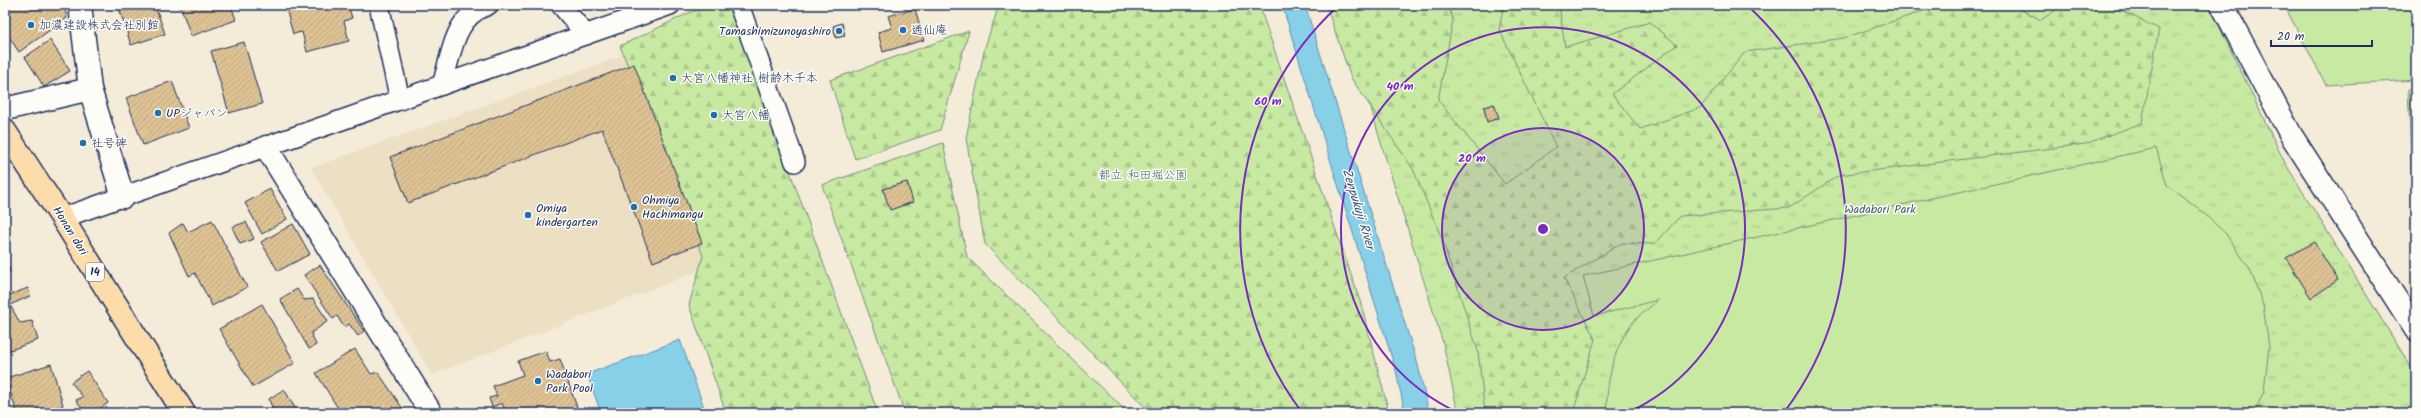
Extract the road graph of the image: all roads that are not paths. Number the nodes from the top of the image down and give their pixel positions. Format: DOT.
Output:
graph roads {
  1 [pos="80,5"];
  2 [pos="379,5"];
  3 [pos="488,5"];
  4 [pos="561,5"];
  5 [pos="670,5"];
  6 [pos="738,5"];
  7 [pos="2222,5"];
  8 [pos="586,34"];
  9 [pos="442,85"];
  10 [pos="90,89"];
  11 [pos="400,100"];
  12 [pos="5,109"];
  13 [pos="5,131"];
  14 [pos="266,147"];
  15 [pos="795,162"];
  16 [pos="123,197"];
  17 [pos="62,218"];
  18 [pos="2416,330"];
  19 [pos="184,413"];
  20 [pos="431,413"];
  1 -- 10 [label="street"];
  2 -- 11 [label="lane"];
  3 -- 9 [label="lane"];
  4 -- 8 [label="lane"];
  5 -- 8 [label="lane"];
  6 -- 15 [label="lane"];
  7 -- 18 [label="street"];
  8 -- 9 [label="lane"];
  9 -- 11 [label="lane"];
  10 -- 12 [label="street"];
  10 -- 16 [label="street"];
  11 -- 14 [label="lane"];
  13 -- 17 [label="main road, Honan dori / 14"];
  14 -- 16 [label="lane"];
  14 -- 20 [label="street"];
  16 -- 17 [label="lane"];
  17 -- 19 [label="main road, Honan dori / 14"];
}
